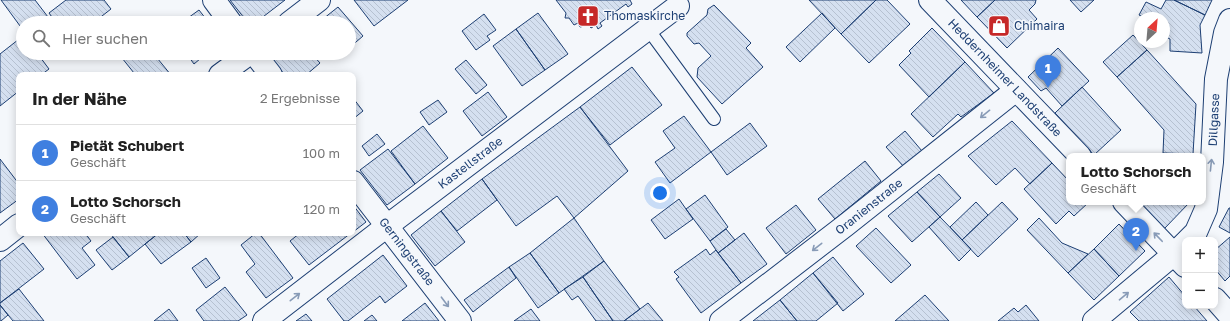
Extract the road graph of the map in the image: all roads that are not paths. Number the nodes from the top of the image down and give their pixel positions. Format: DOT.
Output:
graph roads {
  1 [pos="214,0"];
  2 [pos="319,0"];
  3 [pos="930,0"];
  4 [pos="678,6"];
  5 [pos="226,16"];
  6 [pos="298,16"];
  7 [pos="1230,20"];
  8 [pos="648,29"];
  9 [pos="240,60"];
  10 [pos="259,60"];
  11 [pos="224,72"];
  12 [pos="269,72"];
  13 [pos="1016,90"];
  14 [pos="714,119"];
  15 [pos="1077,153"];
  16 [pos="356,186"];
  17 [pos="1128,205"];
  18 [pos="387,226"];
  19 [pos="16,227"];
  20 [pos="1193,237"];
  21 [pos="0,240"];
  22 [pos="1182,250"];
  23 [pos="1182,252"];
  24 [pos="1218,302"];
  25 [pos="1230,316"];
  26 [pos="264,321"];
  27 [pos="460,321"];
  28 [pos="721,321"];
  29 [pos="1094,321"];
  1 -- 5 [label="street"];
  2 -- 6 [label="street"];
  3 -- 13 [label="street, Heddernheimer Landstraße"];
  4 -- 8 [label="street, Kastellstraße"];
  20 -- 7 [label="street, Dillgasse, one-way"];
  8 -- 14 [label="lane"];
  8 -- 18 [label="street, Kastellstraße"];
  9 -- 11 [label="street"];
  10 -- 12 [label="street"];
  13 -- 15 [label="street, Heddernheimer Landstraße"];
  13 -- 28 [label="street, Oranienstraße, one-way"];
  16 -- 18 [label="street, Gerningstraße"];
  22 -- 17 [label="street, one-way"];
  26 -- 18 [label="street, Kastellstraße, one-way"];
  18 -- 27 [label="street, Gerningstraße, one-way"];
  19 -- 21 [label="street"];
  29 -- 23 [label="street, Dillgasse, one-way"];
  24 -- 25 [label="street"];
}
